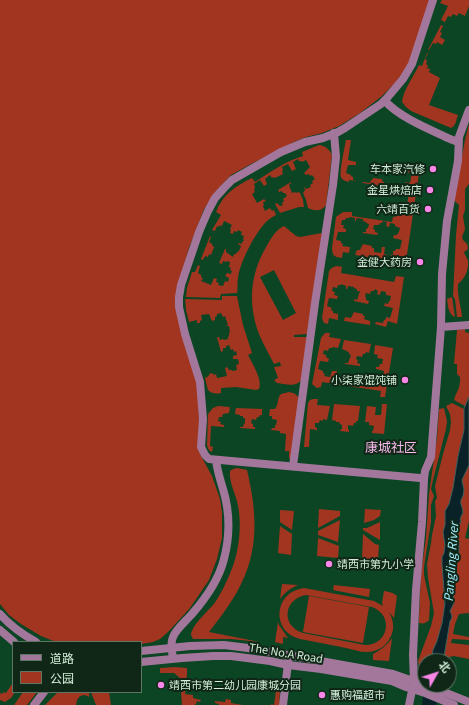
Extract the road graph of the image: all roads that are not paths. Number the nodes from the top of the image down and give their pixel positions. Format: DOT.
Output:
graph roads {
  1 [pos="433,0"];
  2 [pos="385,101"];
  3 [pos="469,110"];
  4 [pos="334,133"];
  5 [pos="458,142"];
  6 [pos="465,325"];
  7 [pos="441,327"];
  8 [pos="216,460"];
  9 [pos="294,466"];
  10 [pos="424,479"];
  11 [pos="0,614"];
  12 [pos="0,630"];
  13 [pos="13,641"];
  14 [pos="34,641"];
  15 [pos="172,648"];
  16 [pos="142,651"];
  17 [pos="289,655"];
  18 [pos="173,658"];
  19 [pos="142,662"];
  20 [pos="288,665"];
  21 [pos="413,685"];
  22 [pos="417,686"];
  23 [pos="43,693"];
  24 [pos="435,693"];
  25 [pos="446,693"];
  26 [pos="469,702"];
  27 [pos="34,705"];
  28 [pos="283,705"];
  29 [pos="409,705"];
  30 [pos="454,705"];
  1 -- 2 [label="street"];
  2 -- 4 [label="street"];
  2 -- 5 [label="street"];
  3 -- 5 [label="street"];
  4 -- 8 [label="street"];
  4 -- 9 [label="street"];
  5 -- 7 [label="street"];
  6 -- 7 [label="street"];
  7 -- 10 [label="street"];
  8 -- 9 [label="street"];
  8 -- 15 [label="street"];
  9 -- 10 [label="street"];
  10 -- 21 [label="street"];
  11 -- 14 [label="street"];
  12 -- 13 [label="street"];
  15 -- 16 [label="street, The No.A Road"];
  15 -- 17 [label="street, The No.A Road"];
  15 -- 18 [label="street"];
  17 -- 20 [label="street"];
  17 -- 21 [label="street, The No.A Road"];
  18 -- 19 [label="street, The No.A Road"];
  18 -- 20 [label="street, The No.A Road"];
  20 -- 21 [label="street, The No.A Road"];
  20 -- 28 [label="street"];
  21 -- 22 [label="street, The No.A Road"];
  21 -- 29 [label="street"];
  23 -- 27 [label="street"];
  24 -- 30 [label="street"];
  25 -- 26 [label="street"];
}
